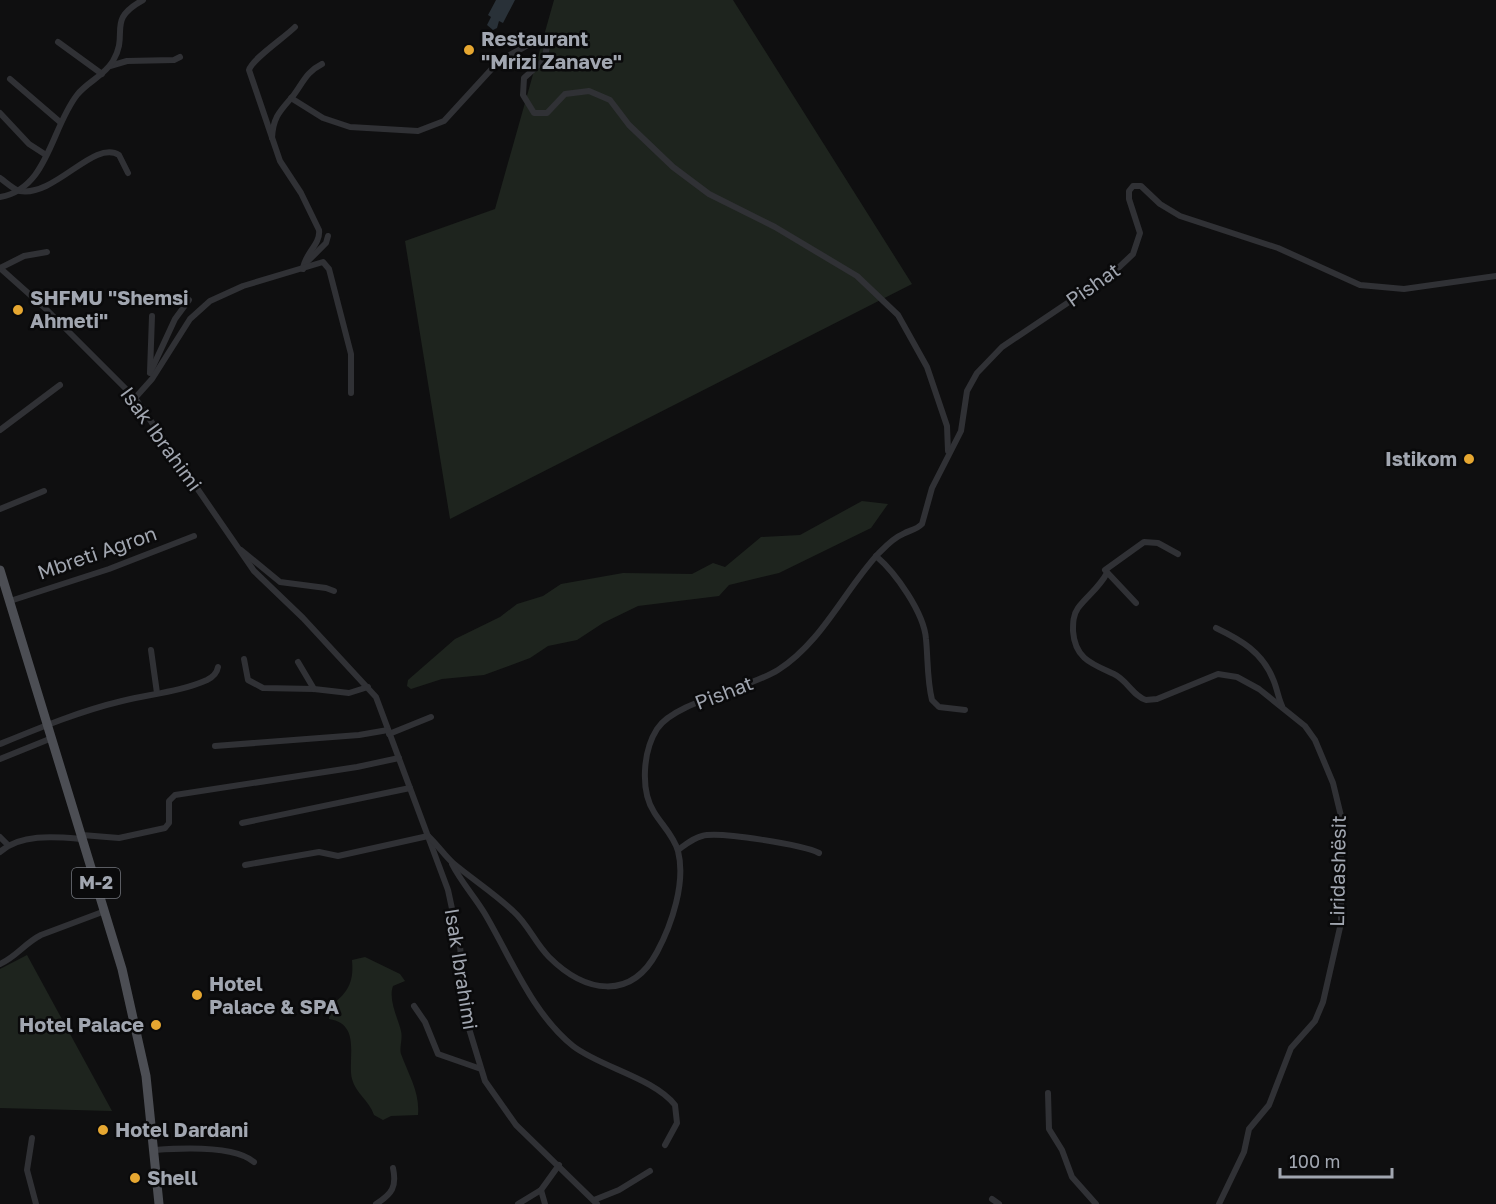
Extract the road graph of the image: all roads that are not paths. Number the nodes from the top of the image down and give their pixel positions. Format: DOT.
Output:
graph roads {
  1 [pos="143,0"];
  2 [pos="295,27"];
  3 [pos="58,42"];
  4 [pos="180,57"];
  5 [pos="322,64"];
  6 [pos="109,66"];
  7 [pos="102,74"];
  8 [pos="10,79"];
  9 [pos="291,98"];
  10 [pos="0,113"];
  11 [pos="60,122"];
  12 [pos="272,142"];
  13 [pos="46,155"];
  14 [pos="128,173"];
  15 [pos="0,178"];
  16 [pos="18,191"];
  17 [pos="0,197"];
  18 [pos="328,236"];
  19 [pos="48,252"];
  20 [pos="0,268"];
  21 [pos="303,269"];
  22 [pos="1496,276"];
  23 [pos="189,300"];
  24 [pos="152,316"];
  25 [pos="150,373"];
  26 [pos="147,384"];
  27 [pos="60,385"];
  28 [pos="351,393"];
  29 [pos="135,398"];
  30 [pos="0,430"];
  31 [pos="948,452"];
  32 [pos="44,491"];
  33 [pos="0,509"];
  34 [pos="194,536"];
  35 [pos="234,544"];
  36 [pos="1178,554"];
  37 [pos="876,556"];
  38 [pos="0,572"];
  39 [pos="1107,573"];
  40 [pos="334,591"];
  41 [pos="10,601"];
  42 [pos="1136,603"];
  43 [pos="1216,628"];
  44 [pos="151,650"];
  45 [pos="244,659"];
  46 [pos="298,662"];
  47 [pos="219,667"];
  48 [pos="368,687"];
  49 [pos="315,689"];
  50 [pos="157,693"];
  51 [pos="1282,707"];
  52 [pos="965,710"];
  53 [pos="431,717"];
  54 [pos="48,725"];
  55 [pos="388,732"];
  56 [pos="52,738"];
  57 [pos="0,744"];
  58 [pos="215,746"];
  59 [pos="399,758"];
  60 [pos="0,759"];
  61 [pos="410,788"];
  62 [pos="242,823"];
  63 [pos="428,836"];
  64 [pos="0,837"];
  65 [pos="82,837"];
  66 [pos="8,845"];
  67 [pos="678,850"];
  68 [pos="0,852"];
  69 [pos="819,853"];
  70 [pos="451,861"];
  71 [pos="244,865"];
  72 [pos="105,911"];
  73 [pos="0,964"];
  74 [pos="414,1006"];
  75 [pos="481,1069"];
  76 [pos="1048,1093"];
  77 [pos="32,1138"];
  78 [pos="665,1145"];
  79 [pos="155,1150"];
  80 [pos="254,1162"];
  81 [pos="559,1165"];
  82 [pos="393,1168"];
  83 [pos="650,1171"];
  84 [pos="541,1190"];
  85 [pos="992,1199"];
  86 [pos="596,1202"];
  87 [pos="36,1204"];
  88 [pos="159,1204"];
  89 [pos="376,1204"];
  90 [pos="518,1204"];
  91 [pos="545,1204"];
  92 [pos="999,1204"];
  93 [pos="1096,1204"];
  94 [pos="1219,1204"];
  1 -- 6 [label="street"];
  2 -- 12 [label="street"];
  3 -- 7 [label="street"];
  4 -- 6 [label="street"];
  5 -- 9 [label="street"];
  6 -- 7 [label="street"];
  7 -- 11 [label="street"];
  8 -- 11 [label="street"];
  9 -- 12 [label="street"];
  9 -- 31 [label="street"];
  10 -- 13 [label="street"];
  11 -- 13 [label="street"];
  12 -- 21 [label="street"];
  13 -- 16 [label="street"];
  14 -- 16 [label="street"];
  15 -- 16 [label="street"];
  16 -- 17 [label="street"];
  18 -- 21 [label="street"];
  19 -- 20 [label="street, Isak Ibrahimi"];
  20 -- 29 [label="street, Isak Ibrahimi"];
  21 -- 26 [label="street"];
  21 -- 28 [label="street"];
  22 -- 31 [label="street, Pishat"];
  23 -- 25 [label="street"];
  24 -- 25 [label="street"];
  25 -- 26 [label="street"];
  26 -- 29 [label="street"];
  27 -- 30 [label="street"];
  29 -- 35 [label="street, Isak Ibrahimi"];
  31 -- 37 [label="street, Pishat"];
  32 -- 33 [label="street"];
  34 -- 41 [label="street, Mbreti Agron"];
  35 -- 40 [label="street, Isak Ibrahimi"];
  35 -- 48 [label="street, Isak Ibrahimi"];
  36 -- 39 [label="street"];
  37 -- 52 [label="street"];
  37 -- 67 [label="street, Pishat"];
  38 -- 41 [label="main road, M-2"];
  39 -- 42 [label="street"];
  39 -- 51 [label="street, Liridashësit"];
  41 -- 54 [label="main road, M-2"];
  43 -- 51 [label="street, Liridashësit"];
  44 -- 50 [label="street"];
  45 -- 49 [label="street"];
  46 -- 49 [label="street"];
  47 -- 50 [label="street"];
  48 -- 49 [label="street"];
  48 -- 55 [label="street, Isak Ibrahimi"];
  50 -- 54 [label="street"];
  51 -- 94 [label="street, Liridashësit"];
  53 -- 55 [label="street"];
  54 -- 56 [label="main road, M-2"];
  54 -- 57 [label="street"];
  55 -- 58 [label="street"];
  55 -- 59 [label="street, Isak Ibrahimi"];
  56 -- 60 [label="street"];
  56 -- 65 [label="main road, M-2"];
  59 -- 61 [label="street, Isak Ibrahimi"];
  59 -- 65 [label="street"];
  61 -- 62 [label="street"];
  61 -- 63 [label="street, Isak Ibrahimi"];
  63 -- 70 [label="street"];
  63 -- 71 [label="street"];
  63 -- 75 [label="street, Isak Ibrahimi"];
  64 -- 66 [label="street"];
  65 -- 66 [label="street"];
  65 -- 72 [label="main road, M-2"];
  66 -- 68 [label="street"];
  67 -- 69 [label="street"];
  67 -- 70 [label="street"];
  70 -- 78 [label="street"];
  72 -- 73 [label="street"];
  72 -- 79 [label="main road, M-2"];
  74 -- 75 [label="street, Isak Ibrahimi"];
  75 -- 81 [label="street, Isak Ibrahimi"];
  76 -- 93 [label="street"];
  77 -- 87 [label="street"];
  79 -- 80 [label="street"];
  79 -- 88 [label="main road, M-2"];
  81 -- 84 [label="street"];
  81 -- 86 [label="street, Isak Ibrahimi"];
  82 -- 89 [label="street"];
  83 -- 86 [label="street, Isak Ibrahimi"];
  84 -- 90 [label="street"];
  84 -- 91 [label="street"];
  85 -- 92 [label="street"];
}
